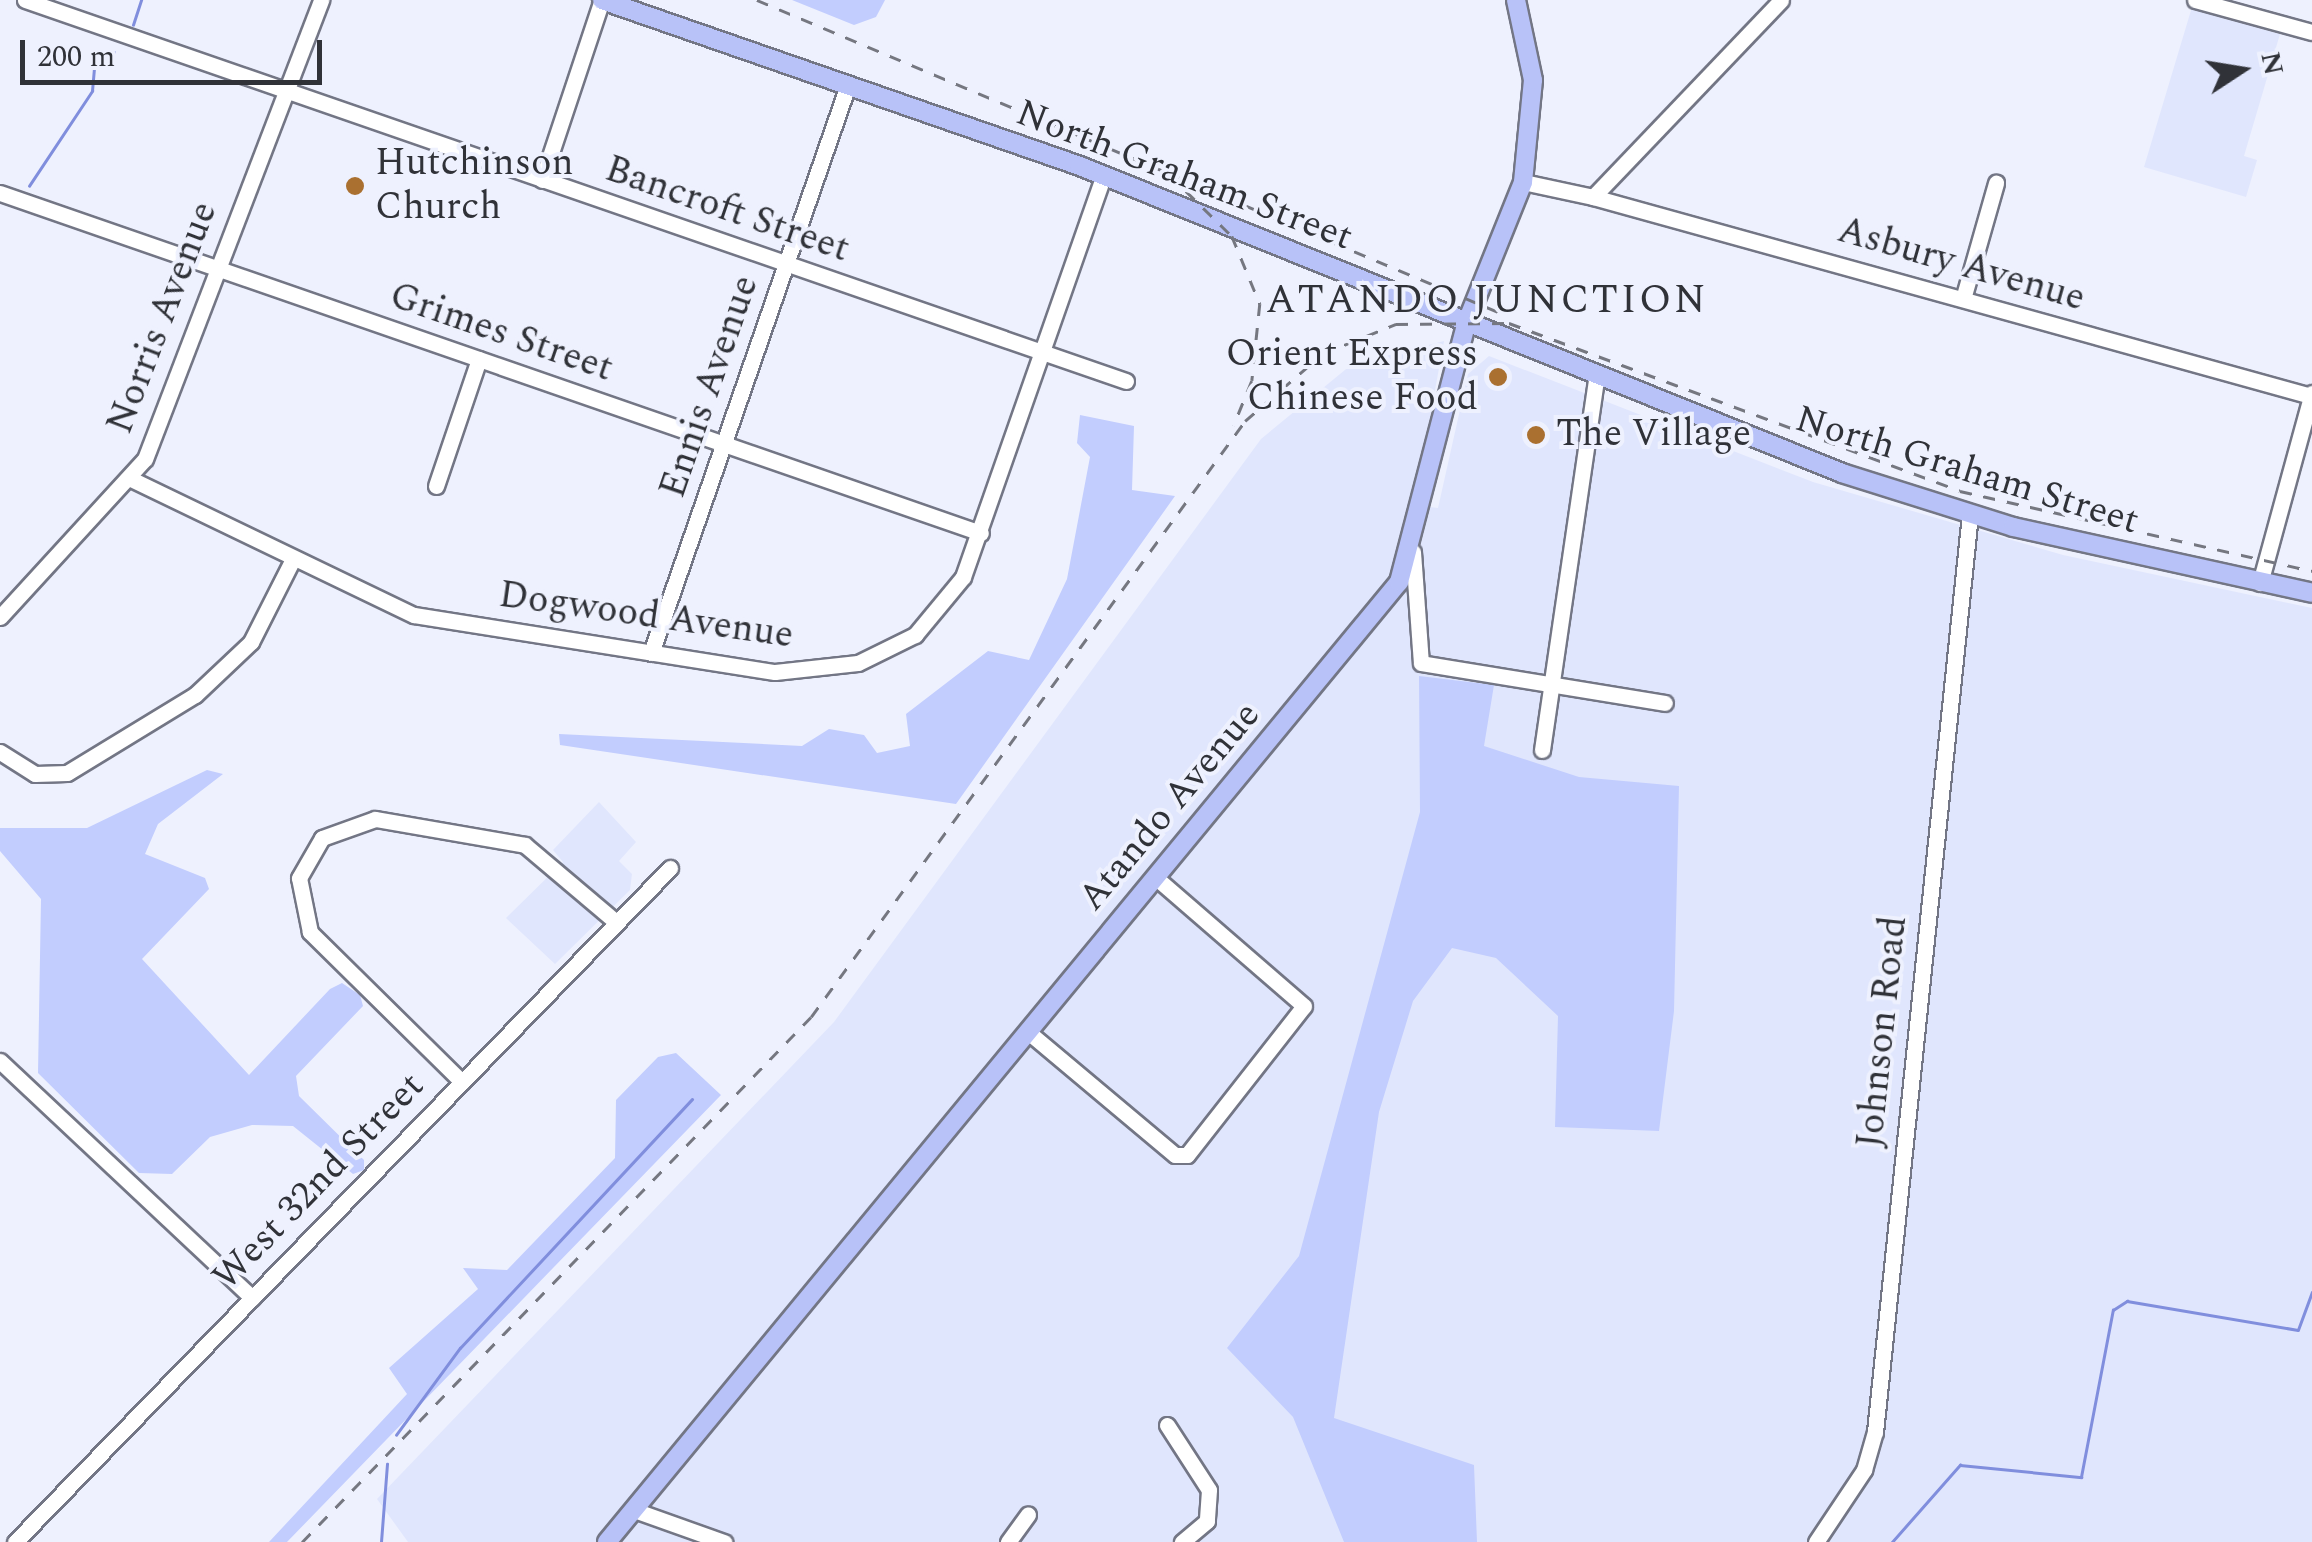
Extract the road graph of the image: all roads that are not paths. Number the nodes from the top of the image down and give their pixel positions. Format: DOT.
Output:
graph roads {
  1 [pos="25,0"];
  2 [pos="321,0"];
  3 [pos="602,0"];
  4 [pos="1516,0"];
  5 [pos="1781,0"];
  6 [pos="2195,0"];
  7 [pos="2312,32"];
  8 [pos="848,85"];
  9 [pos="286,92"];
  10 [pos="1104,175"];
  11 [pos="542,180"];
  12 [pos="1523,182"];
  13 [pos="1996,183"];
  14 [pos="0,193"];
  15 [pos="1593,197"];
  16 [pos="787,265"];
  17 [pos="216,268"];
  18 [pos="1964,299"];
  19 [pos="1466,324"];
  20 [pos="1043,352"];
  21 [pos="479,360"];
  22 [pos="1596,378"];
  23 [pos="1126,382"];
  24 [pos="2312,395"];
  25 [pos="724,445"];
  26 [pos="132,479"];
  27 [pos="436,486"];
  28 [pos="1970,514"];
  29 [pos="980,533"];
  30 [pos="1413,552"];
  31 [pos="292,562"];
  32 [pos="2260,583"];
  33 [pos="2312,593"];
  34 [pos="0,617"];
  35 [pos="651,653"];
  36 [pos="1552,686"];
  37 [pos="1666,703"];
  38 [pos="1542,750"];
  39 [pos="0,752"];
  40 [pos="670,868"];
  41 [pos="1155,877"];
  42 [pos="616,922"];
  43 [pos="1027,1031"];
  44 [pos="0,1061"];
  45 [pos="462,1082"];
  46 [pos="252,1298"];
  47 [pos="1167,1425"];
  48 [pos="634,1510"];
  49 [pos="1028,1514"];
  50 [pos="16,1542"];
  51 [pos="607,1542"];
  52 [pos="724,1542"];
  53 [pos="1008,1542"];
  54 [pos="1182,1542"];
  55 [pos="1816,1542"];
  1 -- 9 [label="street, Bancroft Street"];
  2 -- 9 [label="street, Norris Avenue"];
  3 -- 8 [label="main road, North Graham Street"];
  3 -- 11 [label="street"];
  4 -- 12 [label="main road, Atando Avenue"];
  5 -- 15 [label="street"];
  6 -- 7 [label="street"];
  8 -- 10 [label="main road, North Graham Street"];
  8 -- 16 [label="street, Ennis Avenue"];
  9 -- 11 [label="street, Bancroft Street"];
  9 -- 17 [label="street, Norris Avenue"];
  10 -- 19 [label="main road, North Graham Street"];
  10 -- 20 [label="street, Dogwood Avenue"];
  11 -- 16 [label="street, Bancroft Street"];
  12 -- 15 [label="street, Asbury Avenue"];
  12 -- 19 [label="main road, Atando Avenue"];
  13 -- 18 [label="street"];
  14 -- 17 [label="street, Grimes Street"];
  15 -- 18 [label="street, Asbury Avenue"];
  16 -- 20 [label="street, Bancroft Street"];
  16 -- 25 [label="street, Ennis Avenue"];
  17 -- 21 [label="street, Grimes Street"];
  17 -- 26 [label="street, Norris Avenue"];
  18 -- 24 [label="street, Asbury Avenue"];
  19 -- 22 [label="main road, North Graham Street"];
  19 -- 30 [label="main road, Atando Avenue"];
  20 -- 23 [label="street, Bancroft Street"];
  20 -- 29 [label="street, Dogwood Avenue"];
  21 -- 25 [label="street, Grimes Street"];
  21 -- 27 [label="street"];
  22 -- 28 [label="main road, North Graham Street"];
  22 -- 36 [label="street"];
  24 -- 32 [label="street"];
  25 -- 29 [label="street, Grimes Street"];
  25 -- 35 [label="street, Ennis Avenue"];
  26 -- 31 [label="street, Dogwood Avenue"];
  26 -- 34 [label="street, Norris Avenue"];
  28 -- 32 [label="main road, North Graham Street"];
  28 -- 55 [label="street, Johnson Road"];
  29 -- 35 [label="street, Dogwood Avenue"];
  30 -- 36 [label="street"];
  30 -- 41 [label="main road, Atando Avenue"];
  31 -- 35 [label="street, Dogwood Avenue"];
  31 -- 39 [label="street"];
  32 -- 33 [label="main road, North Graham Street"];
  36 -- 37 [label="street"];
  36 -- 38 [label="street"];
  40 -- 42 [label="street, West 32nd Street"];
  41 -- 43 [label="main road, Atando Avenue"];
  41 -- 43 [label="street"];
  42 -- 45 [label="street, West 32nd Street"];
  42 -- 45 [label="street"];
  43 -- 48 [label="main road, Atando Avenue"];
  44 -- 46 [label="street"];
  45 -- 46 [label="street, West 32nd Street"];
  46 -- 50 [label="street, West 32nd Street"];
  47 -- 54 [label="street"];
  48 -- 51 [label="main road, Atando Avenue"];
  48 -- 52 [label="street"];
  49 -- 53 [label="street"];
}
